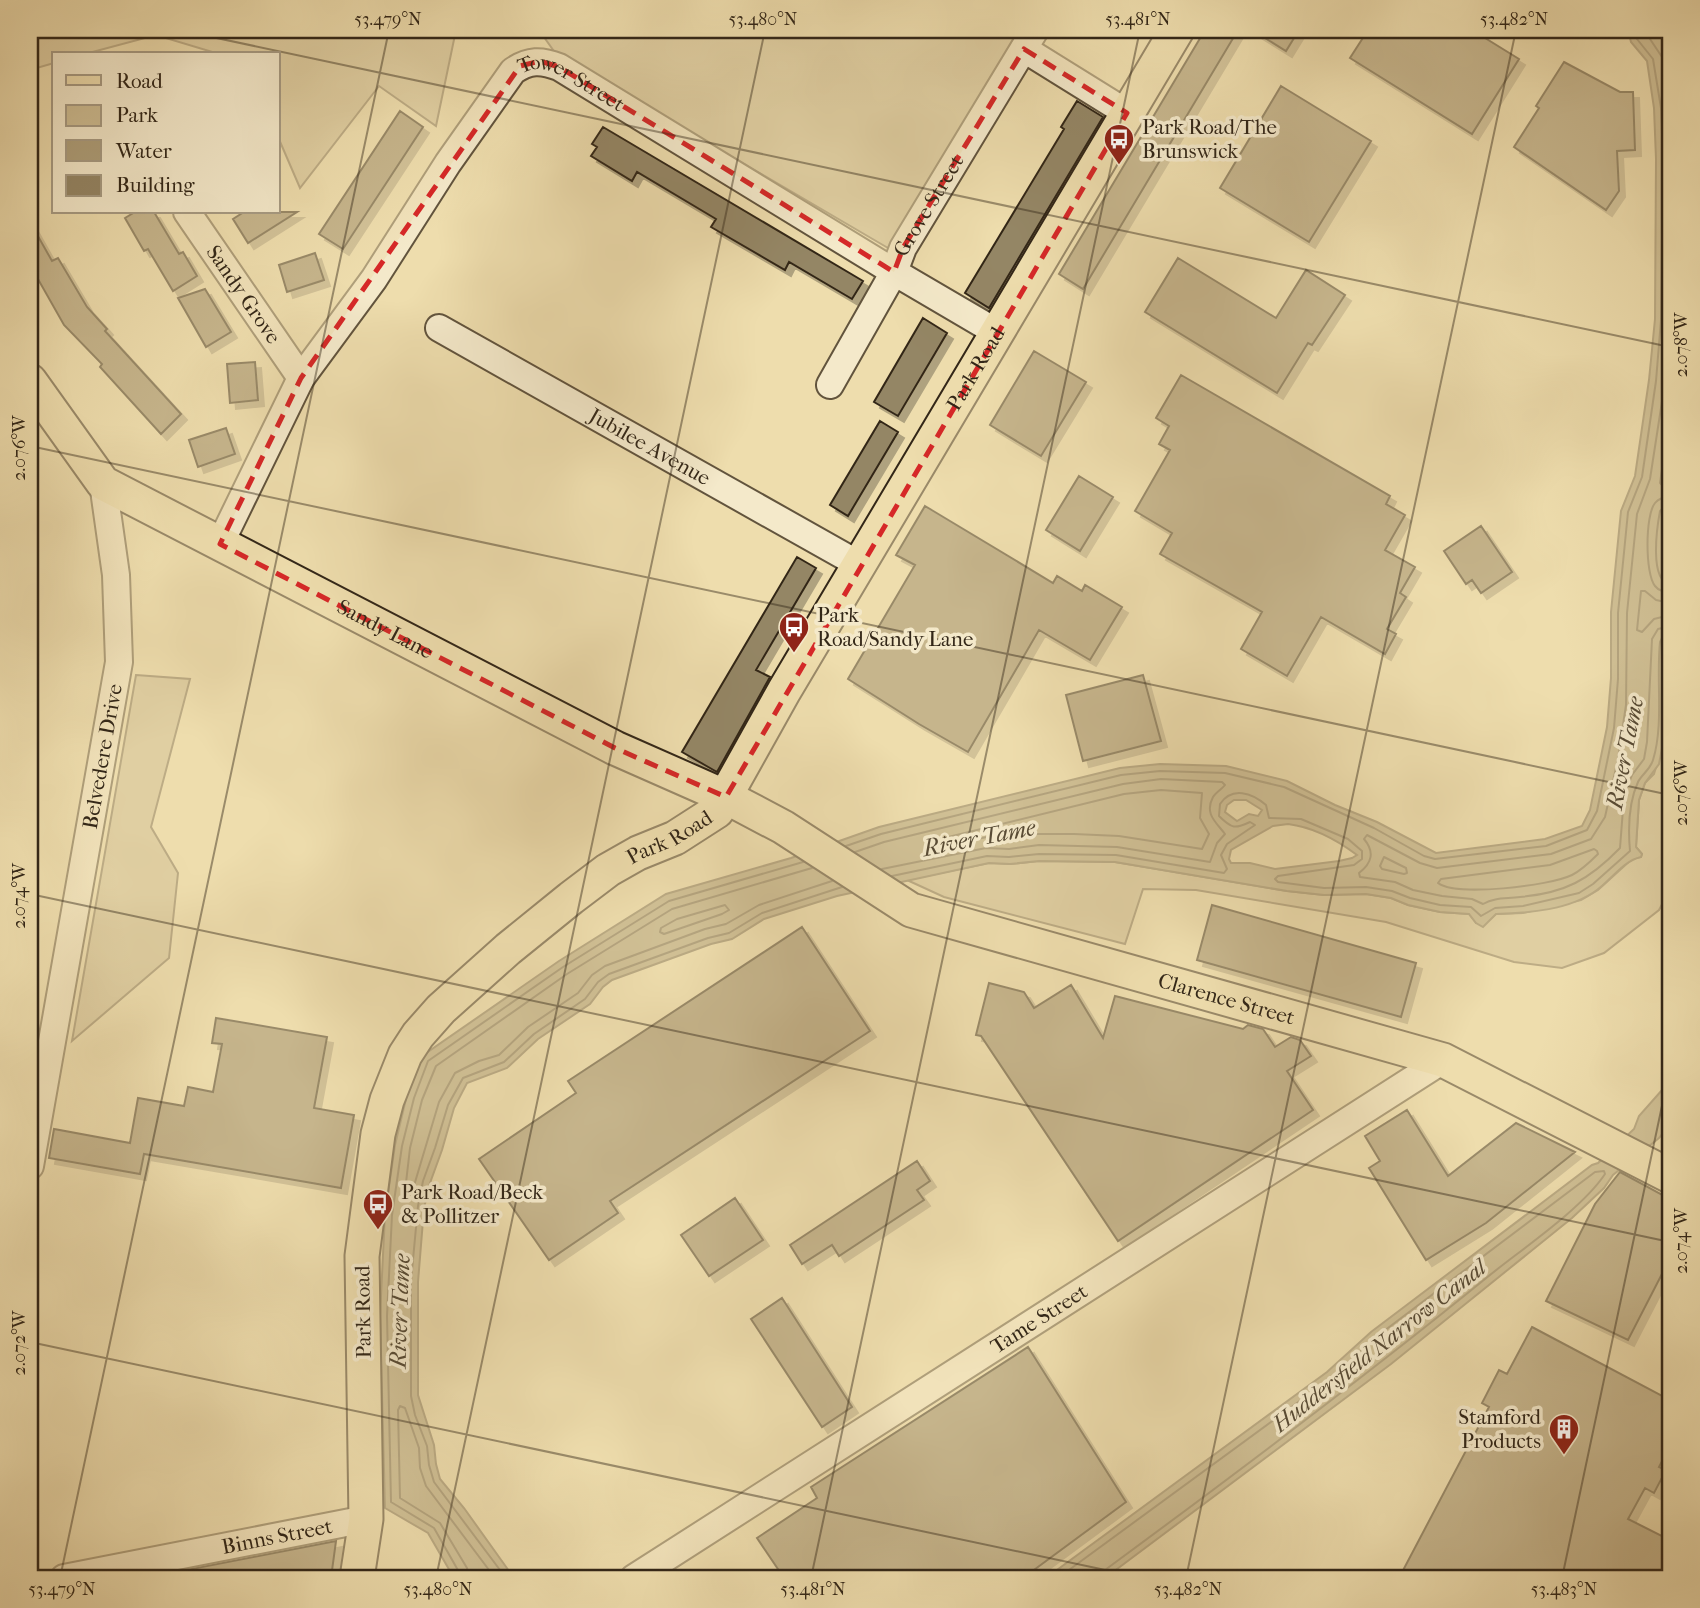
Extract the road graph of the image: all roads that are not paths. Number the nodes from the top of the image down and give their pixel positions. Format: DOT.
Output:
graph roads {
  1 [pos="1177,30"];
  2 [pos="1029,39"];
  3 [pos="1127,113"];
  4 [pos="188,214"];
  5 [pos="894,272"];
  6 [pos="439,328"];
  7 [pos="998,333"];
  8 [pos="301,378"];
  9 [pos="30,381"];
  10 [pos="830,385"];
  11 [pos="103,483"];
  12 [pos="220,544"];
  13 [pos="860,565"];
  14 [pos="726,797"];
  15 [pos="783,827"];
  16 [pos="1443,1060"];
  17 [pos="30,1166"];
  18 [pos="1661,1171"];
  19 [pos="366,1520"];
  20 [pos="64,1578"];
  21 [pos="357,1578"];
  22 [pos="634,1578"];
  1 -- 3 [label="main road, Park Road"];
  2 -- 3 [label="street"];
  2 -- 5 [label="street, Grove Street"];
  3 -- 7 [label="main road, Park Road"];
  4 -- 8 [label="street, Sandy Grove"];
  5 -- 7 [label="street, Tower Street"];
  5 -- 8 [label="street, Tower Street"];
  5 -- 10 [label="street, Grove Street"];
  6 -- 13 [label="street, Jubilee Avenue"];
  7 -- 13 [label="main road, Park Road"];
  8 -- 12 [label="street, Tower Street"];
  9 -- 11 [label="main road, Sandy Lane"];
  11 -- 12 [label="main road, Sandy Lane"];
  11 -- 17 [label="street, Belvedere Drive"];
  12 -- 14 [label="main road, Sandy Lane"];
  13 -- 14 [label="main road, Park Road"];
  14 -- 15 [label="main road, Sandy Lane"];
  14 -- 19 [label="main road, Park Road"];
  15 -- 16 [label="main road, Clarence Street"];
  16 -- 18 [label="main road, Clarence Street"];
  16 -- 22 [label="street, Tame Street"];
  19 -- 20 [label="street, Binns Street"];
  19 -- 21 [label="main road, Park Road"];
}
